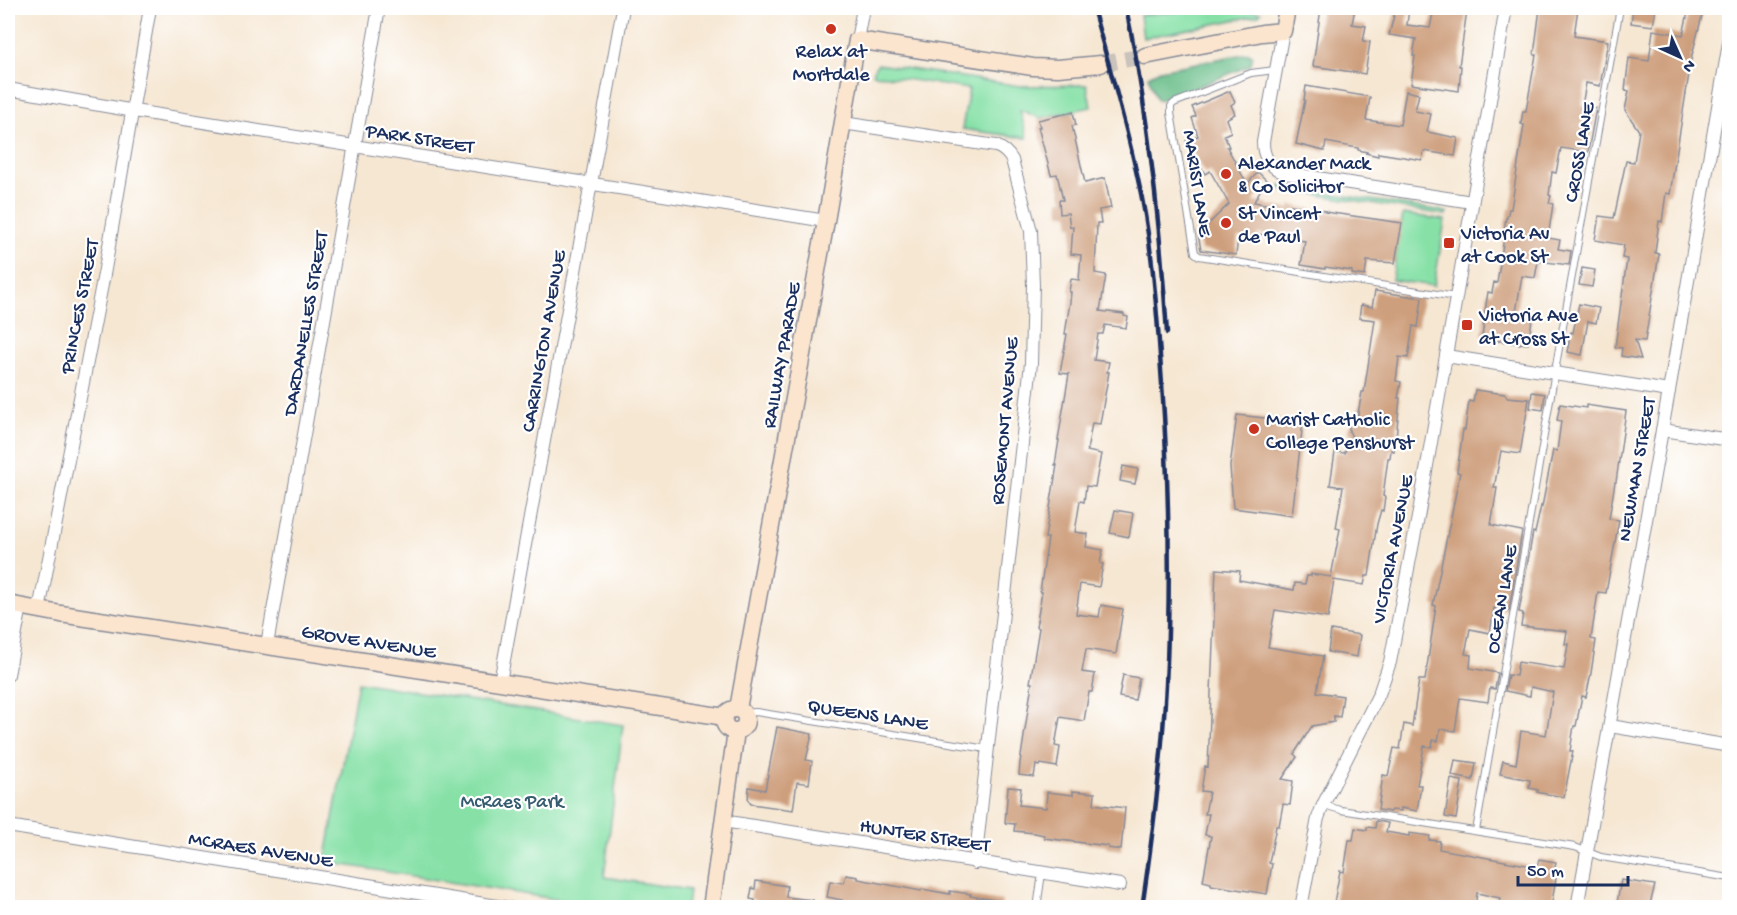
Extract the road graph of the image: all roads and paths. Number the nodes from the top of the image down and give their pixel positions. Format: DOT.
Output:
graph roads {
  1 [pos="150,8"];
  2 [pos="379,8"];
  3 [pos="622,8"];
  4 [pos="863,8"];
  5 [pos="1287,8"];
  6 [pos="1506,8"];
  7 [pos="1620,8"];
  8 [pos="1283,31"];
  9 [pos="1730,37"];
  10 [pos="857,40"];
  11 [pos="1145,56"];
  12 [pos="1101,64"];
  13 [pos="1275,70"];
  14 [pos="8,89"];
  15 [pos="132,110"];
  16 [pos="843,123"];
  17 [pos="355,146"];
  18 [pos="591,183"];
  19 [pos="1472,202"];
  20 [pos="826,221"];
  21 [pos="1456,297"];
  22 [pos="1446,356"];
  23 [pos="1556,374"];
  24 [pos="1669,392"];
  25 [pos="1662,430"];
  26 [pos="1730,440"];
  27 [pos="14,605"];
  28 [pos="39,610"];
  29 [pos="267,645"];
  30 [pos="8,675"];
  31 [pos="500,682"];
  32 [pos="736,713"];
  33 [pos="1610,726"];
  34 [pos="1730,746"];
  35 [pos="987,749"];
  36 [pos="1323,805"];
  37 [pos="723,821"];
  38 [pos="8,826"];
  39 [pos="1476,831"];
  40 [pos="1587,852"];
  41 [pos="975,863"];
  42 [pos="1042,873"];
  43 [pos="1730,878"];
  44 [pos="1120,885"];
  45 [pos="509,908"];
  46 [pos="711,908"];
  47 [pos="1037,908"];
  48 [pos="1301,908"];
  49 [pos="1577,908"];
  1 -- 15 [label="street, PRINCES STREET"];
  2 -- 17 [label="street, DARDANELLES STREET"];
  3 -- 18 [label="street, CARRINGTON AVENUE"];
  4 -- 10 [label="street, RAILWAY PARADE"];
  5 -- 8 [label="street"];
  6 -- 19 [label="street, VICTORIA AVENUE"];
  7 -- 23 [label="lane, CROSS LANE"];
  8 -- 11 [label="street"];
  8 -- 13 [label="street"];
  9 -- 24 [label="street, NEWMAN STREET"];
  10 -- 12 [label="street"];
  10 -- 16 [label="street, RAILWAY PARADE"];
  13 -- 19 [label="street"];
  13 -- 21 [label="lane, MARIST LANE"];
  14 -- 15 [label="street, PARK STREET"];
  15 -- 17 [label="street, PARK STREET"];
  15 -- 28 [label="street, PRINCES STREET"];
  16 -- 20 [label="street, RAILWAY PARADE"];
  16 -- 35 [label="street, ROSEMONT AVENUE"];
  17 -- 18 [label="street, PARK STREET"];
  17 -- 29 [label="street, DARDANELLES STREET"];
  18 -- 20 [label="street, PARK STREET"];
  18 -- 31 [label="street, CARRINGTON AVENUE"];
  19 -- 21 [label="street, VICTORIA AVENUE"];
  20 -- 32 [label="street, RAILWAY PARADE"];
  21 -- 22 [label="street, VICTORIA AVENUE"];
  22 -- 23 [label="street"];
  22 -- 36 [label="street, VICTORIA AVENUE"];
  23 -- 24 [label="street"];
  23 -- 39 [label="lane, OCEAN LANE"];
  24 -- 25 [label="street, NEWMAN STREET"];
  25 -- 26 [label="street"];
  25 -- 33 [label="street, NEWMAN STREET"];
  27 -- 28 [label="street, GROVE AVENUE"];
  27 -- 30 [label="street"];
  28 -- 29 [label="street, GROVE AVENUE"];
  29 -- 31 [label="street, GROVE AVENUE"];
  31 -- 32 [label="street, GROVE AVENUE"];
  32 -- 35 [label="lane, QUEENS LANE"];
  32 -- 37 [label="street, RAILWAY PARADE"];
  33 -- 34 [label="street"];
  33 -- 40 [label="street, NEWMAN STREET"];
  35 -- 41 [label="street, ROSEMONT AVENUE"];
  36 -- 39 [label="lane"];
  36 -- 48 [label="street, VICTORIA AVENUE"];
  37 -- 41 [label="street, HUNTER STREET"];
  37 -- 46 [label="street"];
  38 -- 45 [label="street, MCRAES AVENUE"];
  39 -- 40 [label="lane"];
  40 -- 43 [label="lane"];
  40 -- 49 [label="street, NEWMAN STREET"];
  41 -- 42 [label="street, HUNTER STREET"];
  42 -- 44 [label="street, HUNTER STREET"];
  42 -- 47 [label="lane"];
}
